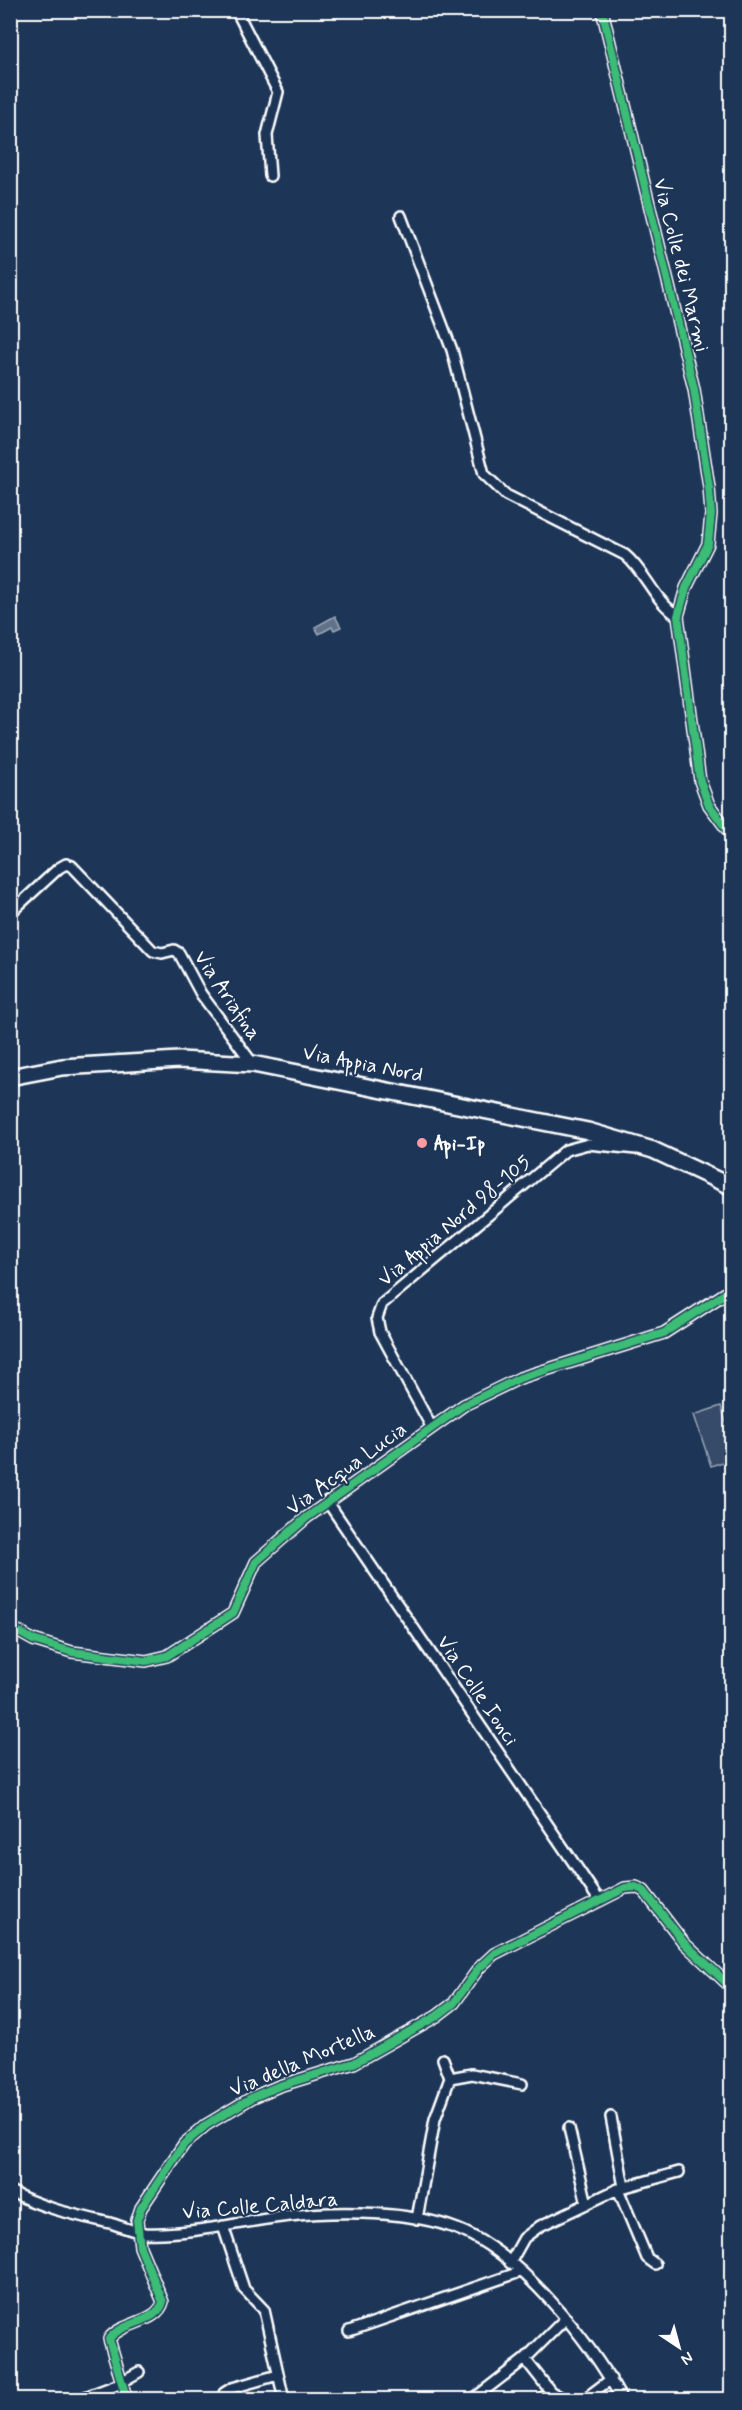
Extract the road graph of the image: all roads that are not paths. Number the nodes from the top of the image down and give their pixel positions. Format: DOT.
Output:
graph roads {
  1 [pos="236,10"];
  2 [pos="602,10"];
  3 [pos="270,176"];
  4 [pos="400,216"];
  5 [pos="678,616"];
  6 [pos="732,836"];
  7 [pos="10,913"];
  8 [pos="253,1064"];
  9 [pos="10,1077"];
  10 [pos="645,1147"];
  11 [pos="732,1187"];
  12 [pos="732,1289"];
  13 [pos="432,1428"];
  14 [pos="327,1501"];
  15 [pos="10,1627"];
  16 [pos="599,1900"];
  17 [pos="732,1988"];
  18 [pos="443,2059"];
  19 [pos="450,2078"];
  20 [pos="522,2084"];
  21 [pos="611,2117"];
  22 [pos="569,2128"];
  23 [pos="679,2172"];
  24 [pos="621,2188"];
  25 [pos="10,2191"];
  26 [pos="587,2204"];
  27 [pos="417,2219"];
  28 [pos="224,2226"];
  29 [pos="137,2231"];
  30 [pos="510,2263"];
  31 [pos="654,2264"];
  32 [pos="520,2272"];
  33 [pos="566,2318"];
  34 [pos="349,2331"];
  35 [pos="525,2359"];
  36 [pos="139,2372"];
  37 [pos="278,2375"];
  38 [pos="611,2379"];
  39 [pos="121,2383"];
  40 [pos="551,2392"];
  41 [pos="77,2400"];
  42 [pos="127,2400"];
  43 [pos="223,2400"];
  44 [pos="284,2400"];
  45 [pos="472,2400"];
  46 [pos="540,2400"];
  47 [pos="566,2400"];
  48 [pos="583,2400"];
  49 [pos="622,2400"];
  1 -- 3 [label="street"];
  2 -- 5 [label="street, Via Colle dei Marmi"];
  4 -- 5 [label="street"];
  5 -- 6 [label="street, Via Colle dei Marmi"];
  7 -- 8 [label="street, Via Ariafina"];
  8 -- 9 [label="main road, Via Appia Nord"];
  8 -- 10 [label="main road, Via Appia Nord"];
  10 -- 11 [label="main road, Via Appia Nord"];
  10 -- 13 [label="street, Via Appia Nord 98-105"];
  12 -- 13 [label="street, Via Acqua Lucia"];
  13 -- 14 [label="street, Via Acqua Lucia"];
  14 -- 15 [label="street, Via Acqua Lucia"];
  14 -- 16 [label="street, Via Colle Ionci"];
  16 -- 17 [label="street, Via della Mortella"];
  16 -- 29 [label="street, Via della Mortella"];
  18 -- 19 [label="street"];
  19 -- 20 [label="street"];
  19 -- 27 [label="street"];
  21 -- 24 [label="street"];
  22 -- 26 [label="street"];
  23 -- 24 [label="street"];
  24 -- 26 [label="street"];
  24 -- 31 [label="street"];
  25 -- 29 [label="street, Via Colle Caldara"];
  26 -- 30 [label="street"];
  27 -- 28 [label="street, Via Colle Caldara"];
  27 -- 30 [label="street, Via Colle Caldara"];
  28 -- 29 [label="street, Via Colle Caldara"];
  28 -- 37 [label="street"];
  29 -- 39 [label="street"];
  30 -- 32 [label="street, Via Colle Caldara"];
  32 -- 33 [label="street, Via Colle Caldara"];
  32 -- 34 [label="street"];
  33 -- 35 [label="street"];
  33 -- 38 [label="street, Via Colle Caldara"];
  35 -- 40 [label="street"];
  35 -- 45 [label="street"];
  36 -- 39 [label="street"];
  37 -- 43 [label="street"];
  37 -- 44 [label="street"];
  38 -- 48 [label="street"];
  38 -- 49 [label="street, Via Colle Caldara"];
  39 -- 41 [label="street"];
  39 -- 42 [label="street"];
  40 -- 46 [label="street"];
  40 -- 47 [label="street"];
}
